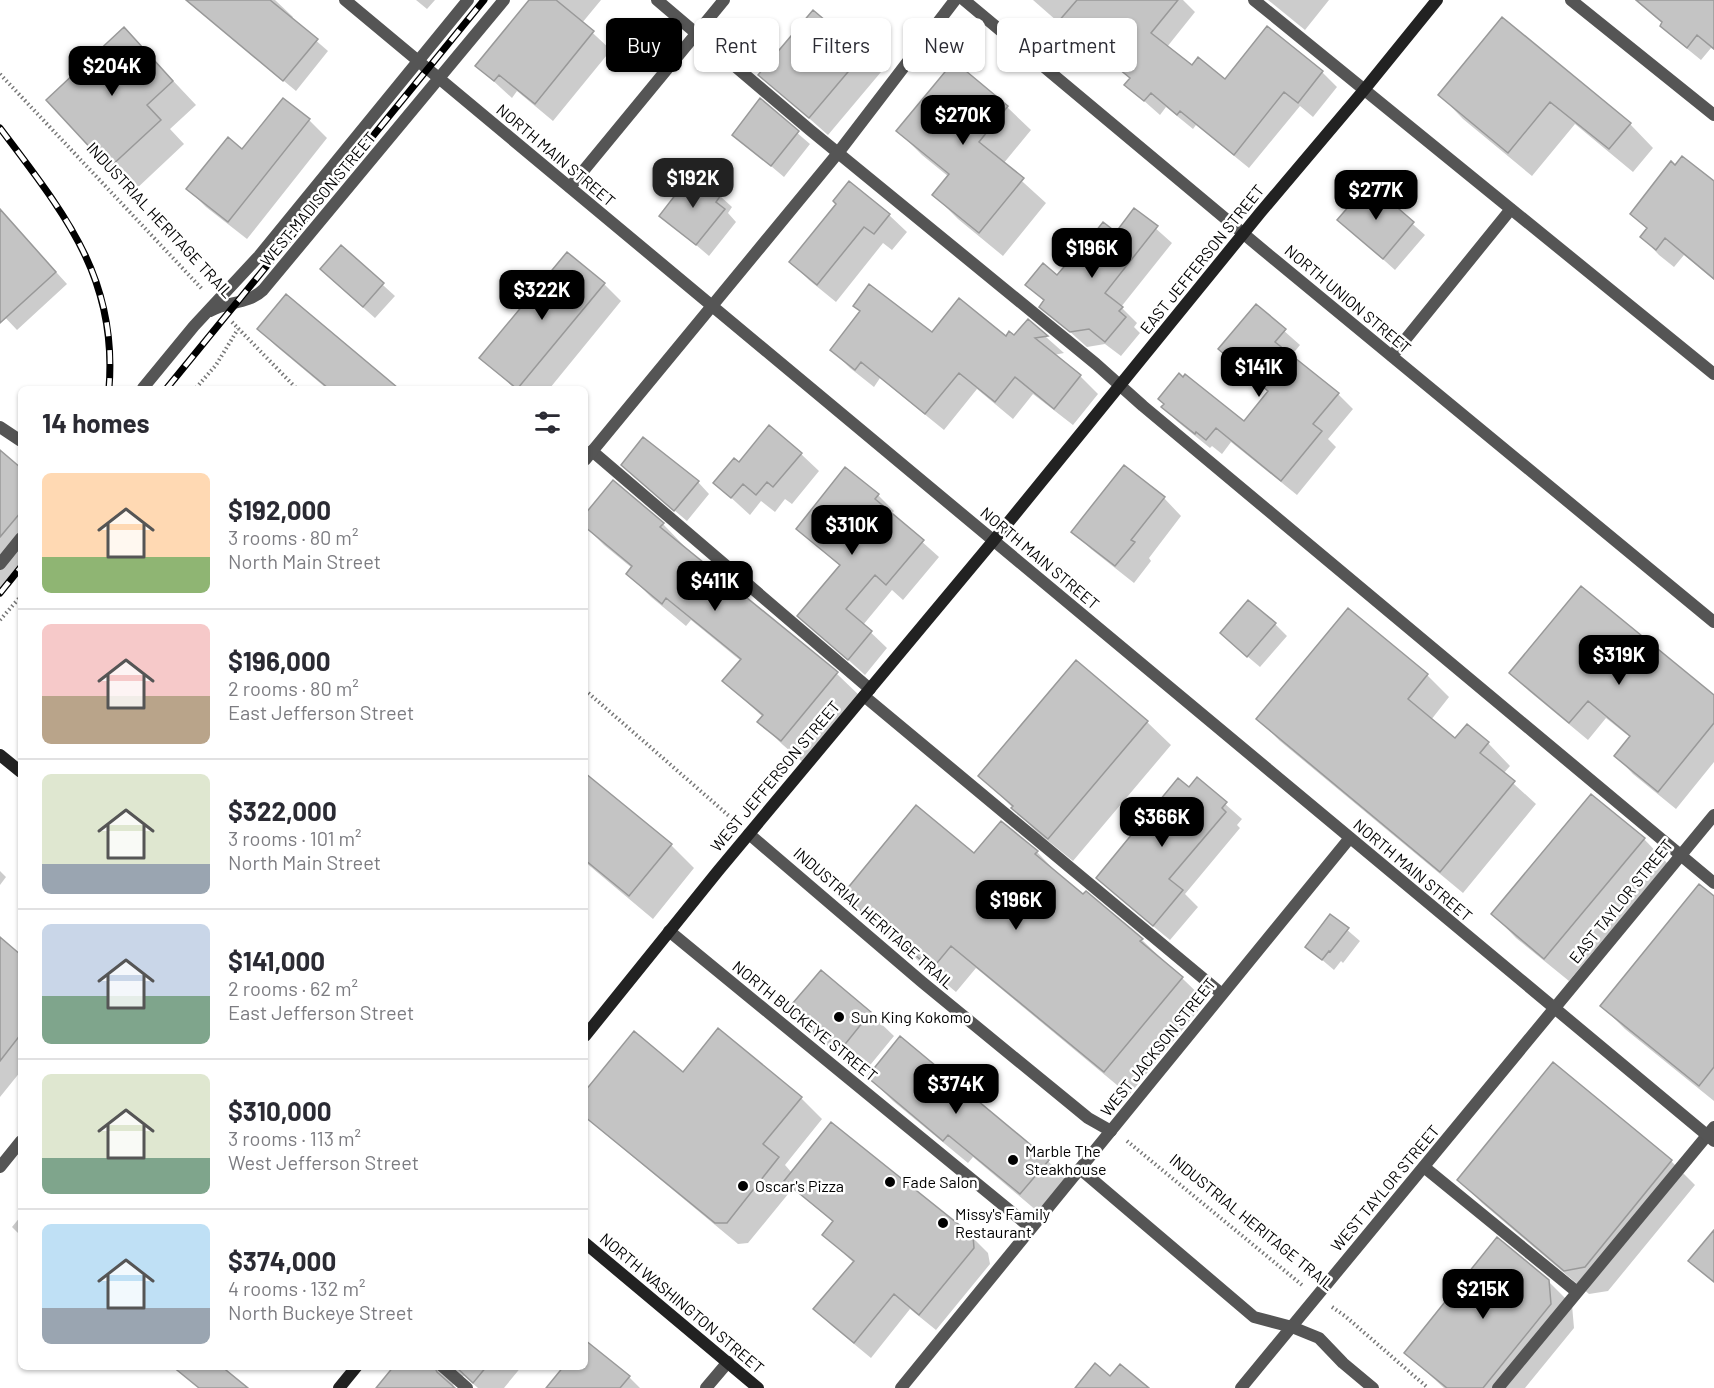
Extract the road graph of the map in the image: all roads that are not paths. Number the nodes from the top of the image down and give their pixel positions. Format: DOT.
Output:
graph roads {
  1 [pos="345,0"];
  2 [pos="468,0"];
  3 [pos="504,0"];
  4 [pos="657,0"];
  5 [pos="724,0"];
  6 [pos="955,0"];
  7 [pos="964,0"];
  8 [pos="1254,0"];
  9 [pos="1437,0"];
  10 [pos="1571,0"];
  11 [pos="709,18"];
  12 [pos="694,32"];
  13 [pos="694,36"];
  14 [pos="418,61"];
  15 [pos="741,72"];
  16 [pos="439,79"];
  17 [pos="1364,90"];
  18 [pos="1714,115"];
  19 [pos="838,153"];
  20 [pos="570,187"];
  21 [pos="1511,209"];
  22 [pos="1243,233"];
  23 [pos="217,305"];
  24 [pos="712,306"];
  25 [pos="1392,357"];
  26 [pos="1714,374"];
  27 [pos="1121,385"];
  28 [pos="145,386"];
  29 [pos="0,427"];
  30 [pos="18,439"];
  31 [pos="589,455"];
  32 [pos="994,540"];
  33 [pos="18,542"];
  34 [pos="0,564"];
  35 [pos="1714,622"];
  36 [pos="867,692"];
  37 [pos="0,755"];
  38 [pos="18,770"];
  39 [pos="1714,815"];
  40 [pos="749,834"];
  41 [pos="1349,839"];
  42 [pos="1680,855"];
  43 [pos="1714,883"];
  44 [pos="669,931"];
  45 [pos="1222,994"];
  46 [pos="1554,1009"];
  47 [pos="588,1031"];
  48 [pos="1111,1131"];
  49 [pos="1712,1135"];
  50 [pos="18,1146"];
  51 [pos="0,1167"];
  52 [pos="1424,1167"];
  53 [pos="1080,1169"];
  54 [pos="1031,1228"];
  55 [pos="588,1245"];
  56 [pos="1577,1292"];
  57 [pos="1292,1327"];
  58 [pos="728,1362"];
  59 [pos="354,1370"];
  60 [pos="447,1370"];
  61 [pos="339,1388"];
  62 [pos="467,1388"];
  63 [pos="706,1388"];
  64 [pos="758,1388"];
  65 [pos="901,1388"];
  66 [pos="1241,1388"];
  67 [pos="1373,1388"];
  68 [pos="1498,1388"];
  1 -- 14 [label="street, NORTH MAIN STREET"];
  2 -- 14 [label="street, WEST MADISON STREET"];
  3 -- 16 [label="street, WEST MADISON STREET"];
  4 -- 12 [label="street"];
  5 -- 11 [label="street"];
  6 -- 19 [label="street"];
  7 -- 22 [label="street, NORTH UNION STREET"];
  8 -- 17 [label="street"];
  9 -- 17 [label="street, EAST JEFFERSON STREET"];
  10 -- 18 [label="street"];
  13 -- 20 [label="street"];
  14 -- 16 [label="street, NORTH MAIN STREET"];
  14 -- 23 [label="street, WEST MADISON STREET"];
  15 -- 19 [label="street"];
  16 -- 20 [label="street, NORTH MAIN STREET"];
  16 -- 23 [label="street, WEST MADISON STREET"];
  17 -- 21 [label="street"];
  17 -- 22 [label="street, EAST JEFFERSON STREET"];
  19 -- 24 [label="street"];
  19 -- 27 [label="street"];
  20 -- 24 [label="street, NORTH MAIN STREET"];
  21 -- 25 [label="street"];
  21 -- 26 [label="street"];
  22 -- 25 [label="street, NORTH UNION STREET"];
  22 -- 27 [label="street, EAST JEFFERSON STREET"];
  23 -- 28 [label="street, WEST MADISON STREET"];
  24 -- 31 [label="street"];
  24 -- 32 [label="street, NORTH MAIN STREET"];
  25 -- 35 [label="street, NORTH UNION STREET"];
  27 -- 32 [label="street, EAST JEFFERSON STREET"];
  27 -- 42 [label="street"];
  29 -- 30 [label="street"];
  31 -- 36 [label="street"];
  32 -- 36 [label="street, WEST JEFFERSON STREET"];
  32 -- 41 [label="street, NORTH MAIN STREET"];
  33 -- 34 [label="street"];
  36 -- 40 [label="street, WEST JEFFERSON STREET"];
  36 -- 45 [label="street"];
  37 -- 38 [label="street"];
  39 -- 42 [label="street, EAST TAYLOR STREET"];
  40 -- 44 [label="street, WEST JEFFERSON STREET"];
  40 -- 48 [label="street, INDUSTRIAL HERITAGE TRAIL"];
  41 -- 45 [label="street, WEST JACKSON STREET"];
  41 -- 46 [label="street, NORTH MAIN STREET"];
  42 -- 43 [label="street"];
  42 -- 46 [label="street, EAST TAYLOR STREET"];
  44 -- 47 [label="street, WEST JEFFERSON STREET"];
  44 -- 54 [label="street, NORTH BUCKEYE STREET"];
  45 -- 48 [label="street, WEST JACKSON STREET"];
  46 -- 49 [label="street, NORTH MAIN STREET"];
  46 -- 52 [label="street, WEST TAYLOR STREET"];
  48 -- 53 [label="street, WEST JACKSON STREET"];
  49 -- 56 [label="street"];
  50 -- 51 [label="street"];
  52 -- 56 [label="street"];
  52 -- 57 [label="street, WEST TAYLOR STREET"];
  53 -- 54 [label="street, WEST JACKSON STREET"];
  53 -- 57 [label="street"];
  54 -- 65 [label="street, WEST JACKSON STREET"];
  55 -- 58 [label="street, NORTH WASHINGTON STREET"];
  56 -- 68 [label="street"];
  57 -- 66 [label="street, WEST TAYLOR STREET"];
  57 -- 67 [label="street"];
  58 -- 63 [label="street"];
  58 -- 64 [label="street, NORTH WASHINGTON STREET"];
  59 -- 61 [label="street"];
  60 -- 62 [label="street"];
}
